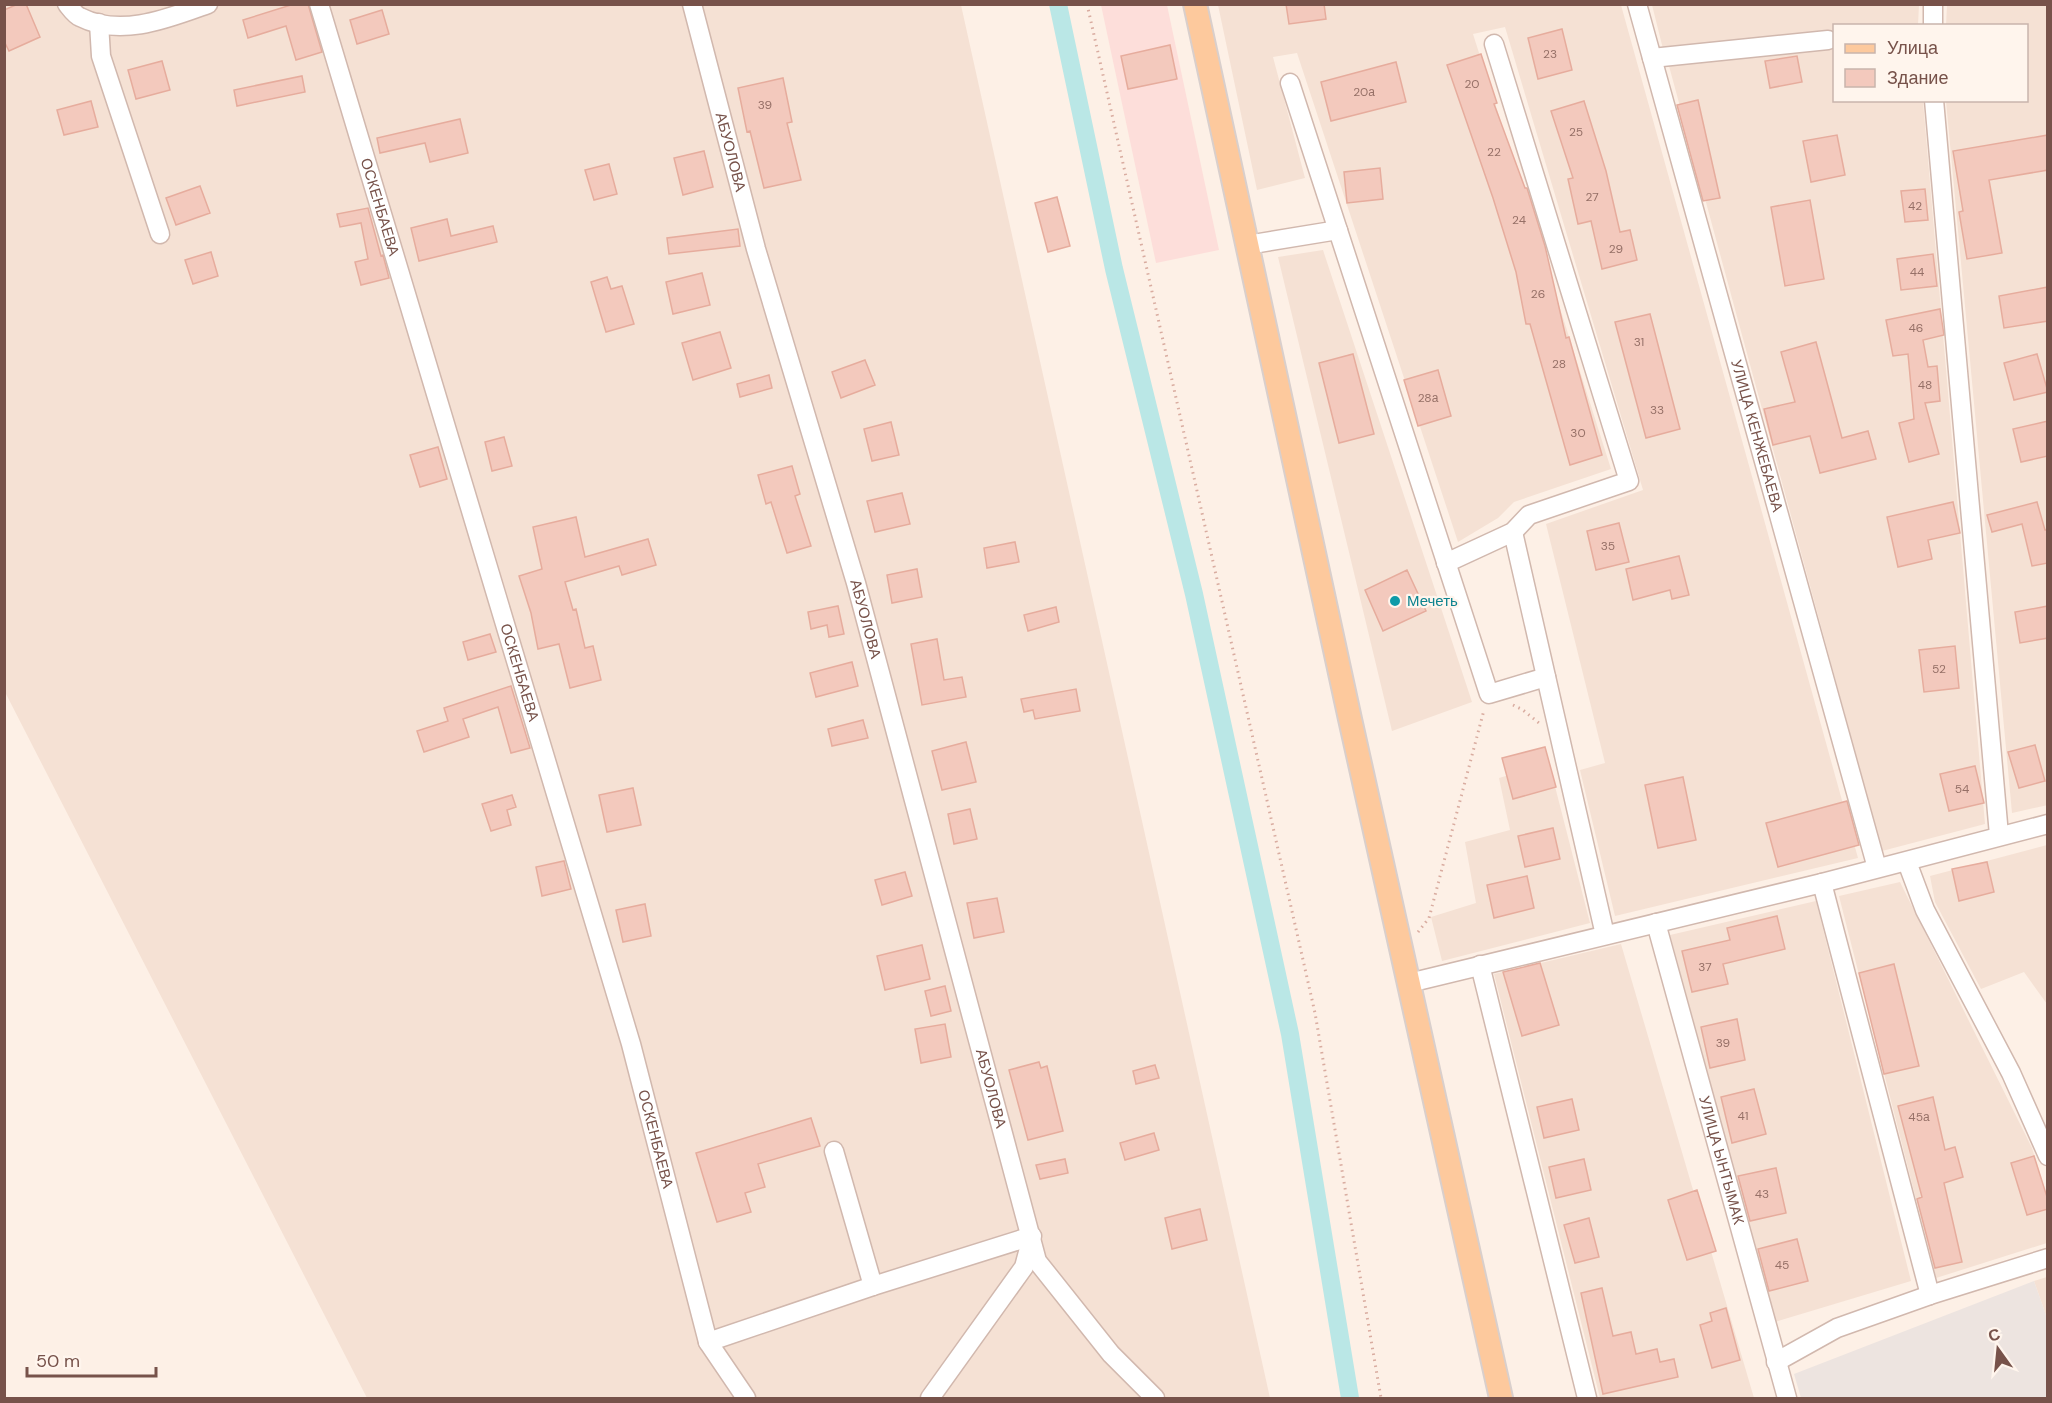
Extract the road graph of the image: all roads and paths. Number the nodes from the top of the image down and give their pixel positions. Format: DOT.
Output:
graph roads {
  1 [pos="67,4"];
  2 [pos="208,4"];
  3 [pos="319,4"];
  4 [pos="692,4"];
  5 [pos="1087,4"];
  6 [pos="1195,4"];
  7 [pos="1637,4"];
  8 [pos="1933,4"];
  9 [pos="99,23"];
  10 [pos="1933,24"];
  11 [pos="1828,40"];
  12 [pos="1494,44"];
  13 [pos="1652,58"];
  14 [pos="1290,82"];
  15 [pos="1934,102"];
  16 [pos="1338,230"];
  17 [pos="160,234"];
  18 [pos="1247,245"];
  19 [pos="1513,532"];
  20 [pos="1446,563"];
  21 [pos="1546,677"];
  22 [pos="1488,694"];
  23 [pos="1561,741"];
  24 [pos="2048,824"];
  25 [pos="1999,835"];
  26 [pos="1907,862"];
  27 [pos="1878,868"];
  28 [pos="1822,883"];
  29 [pos="1656,923"];
  30 [pos="1605,935"];
  31 [pos="1402,953"];
  32 [pos="1480,965"];
  33 [pos="1408,983"];
  34 [pos="834,1151"];
  35 [pos="2048,1156"];
  36 [pos="1032,1236"];
  37 [pos="2048,1258"];
  38 [pos="873,1286"];
  39 [pos="1930,1295"];
  40 [pos="708,1342"];
  41 [pos="1776,1362"];
  42 [pos="746,1398"];
  43 [pos="930,1398"];
  44 [pos="1155,1398"];
  45 [pos="1381,1398"];
  46 [pos="1501,1398"];
  47 [pos="1587,1398"];
  48 [pos="1787,1398"];
  1 -- 9 [label="street"];
  2 -- 9 [label="street"];
  3 -- 40 [label="street, ОСКЕНБАЕВА"];
  4 -- 36 [label="street, АБУОЛОВА"];
  5 -- 45 [label="path"];
  6 -- 18 [label="main road"];
  7 -- 13 [label="street, УЛИЦА КЕНЖЕБАЕВА"];
  8 -- 10 [label="street"];
  9 -- 17 [label="street"];
  11 -- 13 [label="street"];
  12 -- 19 [label="street"];
  13 -- 27 [label="street, УЛИЦА КЕНЖЕБАЕВА"];
  14 -- 16 [label="street"];
  15 -- 25 [label="street"];
  16 -- 18 [label="street"];
  16 -- 20 [label="street"];
  18 -- 31 [label="main road"];
  19 -- 20 [label="street"];
  19 -- 21 [label="street"];
  20 -- 22 [label="street"];
  21 -- 22 [label="street"];
  21 -- 23 [label="street"];
  22 -- 23 [label="path"];
  22 -- 31 [label="path"];
  23 -- 30 [label="street"];
  24 -- 25 [label="street"];
  25 -- 26 [label="street"];
  26 -- 27 [label="street"];
  26 -- 35 [label="street"];
  27 -- 28 [label="street"];
  28 -- 29 [label="street"];
  28 -- 39 [label="street"];
  29 -- 30 [label="street"];
  29 -- 41 [label="street, УЛИЦА ЫНТЫМАК"];
  30 -- 32 [label="street"];
  31 -- 33 [label="main road"];
  32 -- 33 [label="street"];
  32 -- 47 [label="street"];
  33 -- 46 [label="main road"];
  34 -- 38 [label="street"];
  36 -- 38 [label="street"];
  36 -- 43 [label="street"];
  36 -- 44 [label="street, АБУОЛОВА"];
  37 -- 39 [label="street"];
  38 -- 40 [label="street"];
  39 -- 41 [label="street"];
  40 -- 42 [label="street, ОСКЕНБАЕВА"];
  41 -- 48 [label="street, УЛИЦА ЫНТЫМАК"];
}
